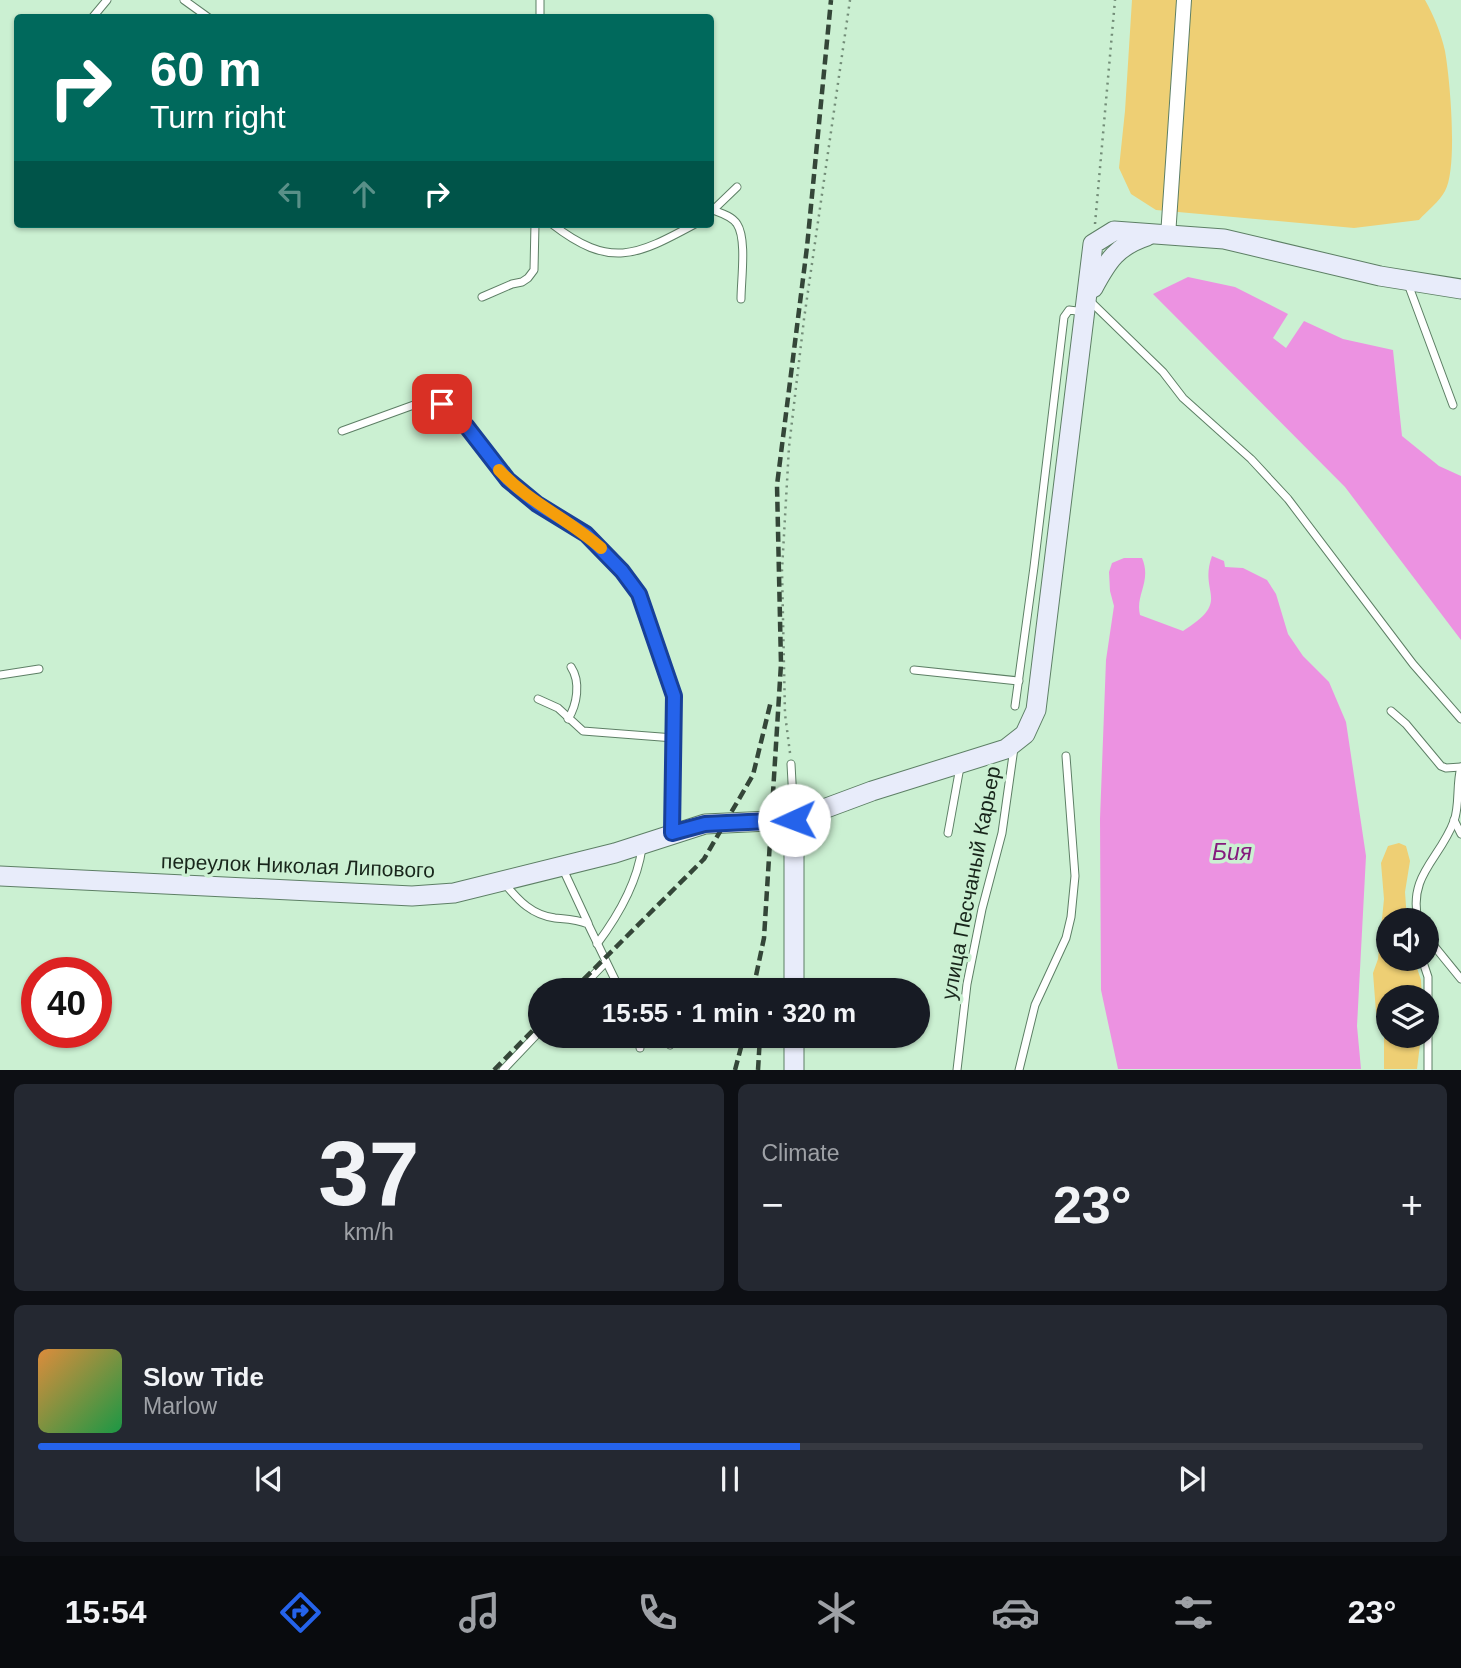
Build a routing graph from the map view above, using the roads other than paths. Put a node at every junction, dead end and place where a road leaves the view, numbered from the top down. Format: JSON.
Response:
{"nodes":[{"id":1,"x":107,"y":0,"type":"edge"},
{"id":2,"x":184,"y":0,"type":"edge"},
{"id":3,"x":1184,"y":0,"type":"edge"},
{"id":4,"x":95,"y":14,"type":"edge"},
{"id":5,"x":203,"y":14,"type":"edge"},
{"id":6,"x":737,"y":187,"type":"dead end"},
{"id":7,"x":714,"y":209,"type":"edge"},
{"id":8,"x":714,"y":212,"type":"edge"},
{"id":9,"x":535,"y":228,"type":"edge"},
{"id":10,"x":558,"y":228,"type":"edge"},
{"id":11,"x":687,"y":228,"type":"edge"},
{"id":12,"x":1159,"y":236,"type":"junction"},
{"id":13,"x":1407,"y":280,"type":"junction"},
{"id":14,"x":1461,"y":289,"type":"edge"},
{"id":15,"x":482,"y":297,"type":"dead end"},
{"id":16,"x":741,"y":299,"type":"dead end"},
{"id":17,"x":1086,"y":305,"type":"junction"},
{"id":18,"x":1452,"y":405,"type":"dead end"},
{"id":19,"x":342,"y":432,"type":"dead end"},
{"id":20,"x":570,"y":667,"type":"dead end"},
{"id":21,"x":39,"y":669,"type":"dead end"},
{"id":22,"x":914,"y":670,"type":"dead end"},
{"id":23,"x":0,"y":675,"type":"edge"},
{"id":24,"x":1019,"y":681,"type":"junction"},
{"id":25,"x":538,"y":699,"type":"dead end"},
{"id":26,"x":1015,"y":706,"type":"dead end"},
{"id":27,"x":1391,"y":711,"type":"dead end"},
{"id":28,"x":568,"y":719,"type":"junction"},
{"id":29,"x":1461,"y":719,"type":"edge"},
{"id":30,"x":674,"y":738,"type":"junction"},
{"id":31,"x":1015,"y":744,"type":"junction"},
{"id":32,"x":1066,"y":756,"type":"dead end"},
{"id":33,"x":961,"y":763,"type":"junction"},
{"id":34,"x":791,"y":764,"type":"road end"},
{"id":35,"x":1461,"y":767,"type":"edge"},
{"id":36,"x":794,"y":820,"type":"junction"},
{"id":37,"x":1454,"y":820,"type":"junction"},
{"id":38,"x":672,"y":833,"type":"junction"},
{"id":39,"x":948,"y":833,"type":"dead end"},
{"id":40,"x":1461,"y":834,"type":"edge"},
{"id":41,"x":642,"y":844,"type":"junction"},
{"id":42,"x":561,"y":866,"type":"junction"},
{"id":43,"x":0,"y":876,"type":"edge"},
{"id":44,"x":503,"y":880,"type":"junction"},
{"id":45,"x":1416,"y":908,"type":"edge"},
{"id":46,"x":588,"y":924,"type":"junction"},
{"id":47,"x":597,"y":944,"type":"junction"},
{"id":48,"x":1439,"y":952,"type":"edge"},
{"id":49,"x":606,"y":963,"type":"junction"},
{"id":50,"x":1426,"y":971,"type":"edge"},
{"id":51,"x":591,"y":978,"type":"edge"},
{"id":52,"x":614,"y":978,"type":"edge"},
{"id":53,"x":794,"y":978,"type":"edge"},
{"id":54,"x":1461,"y":979,"type":"edge"},
{"id":55,"x":528,"y":1043,"type":"edge"},
{"id":56,"x":794,"y":1048,"type":"edge"},
{"id":57,"x":503,"y":1069,"type":"edge"},
{"id":58,"x":794,"y":1069,"type":"edge"},
{"id":59,"x":957,"y":1069,"type":"edge"},
{"id":60,"x":1019,"y":1069,"type":"edge"},
{"id":61,"x":1428,"y":1069,"type":"edge"}],
"edges":[{"from":1,"to":4,"type":"lane"},
{"from":2,"to":5,"type":"lane"},
{"from":3,"to":12,"type":"street"},
{"from":6,"to":7,"type":"lane"},
{"from":8,"to":16,"type":"lane"},
{"from":9,"to":15,"type":"lane"},
{"from":10,"to":11,"type":"lane"},
{"from":12,"to":13,"type":"street"},
{"from":12,"to":17,"type":"street"},
{"from":12,"to":17,"type":"street"},
{"from":13,"to":14,"type":"street"},
{"from":13,"to":18,"type":"lane"},
{"from":17,"to":24,"type":"lane"},
{"from":17,"to":29,"type":"lane"},
{"from":17,"to":31,"type":"street"},
{"from":19,"to":30,"type":"lane"},
{"from":20,"to":28,"type":"lane"},
{"from":21,"to":23,"type":"lane"},
{"from":22,"to":24,"type":"lane"},
{"from":24,"to":26,"type":"lane"},
{"from":25,"to":28,"type":"lane"},
{"from":27,"to":35,"type":"lane"},
{"from":28,"to":30,"type":"lane"},
{"from":30,"to":38,"type":"lane"},
{"from":31,"to":33,"type":"street","name":"переулок Николая Липового"},
{"from":31,"to":59,"type":"lane","name":"улица Песчаный Карьер"},
{"from":32,"to":60,"type":"lane"},
{"from":33,"to":36,"type":"street","name":"переулок Николая Липового"},
{"from":33,"to":39,"type":"lane"},
{"from":34,"to":36,"type":"lane"},
{"from":35,"to":37,"type":"lane"},
{"from":36,"to":38,"type":"street","name":"переулок Николая Липового"},
{"from":36,"to":53,"type":"street"},
{"from":37,"to":40,"type":"lane"},
{"from":37,"to":45,"type":"lane"},
{"from":38,"to":41,"type":"street","name":"переулок Николая Липового"},
{"from":41,"to":42,"type":"street","name":"переулок Николая Липового"},
{"from":41,"to":47,"type":"lane"},
{"from":42,"to":44,"type":"street","name":"переулок Николая Липового"},
{"from":42,"to":46,"type":"lane"},
{"from":43,"to":44,"type":"street","name":"переулок Николая Липового"},
{"from":44,"to":46,"type":"lane"},
{"from":46,"to":47,"type":"lane"},
{"from":47,"to":49,"type":"lane"},
{"from":48,"to":54,"type":"lane"},
{"from":49,"to":51,"type":"lane"},
{"from":49,"to":52,"type":"lane"},
{"from":50,"to":61,"type":"lane"},
{"from":55,"to":57,"type":"lane"},
{"from":56,"to":58,"type":"street"}]}
